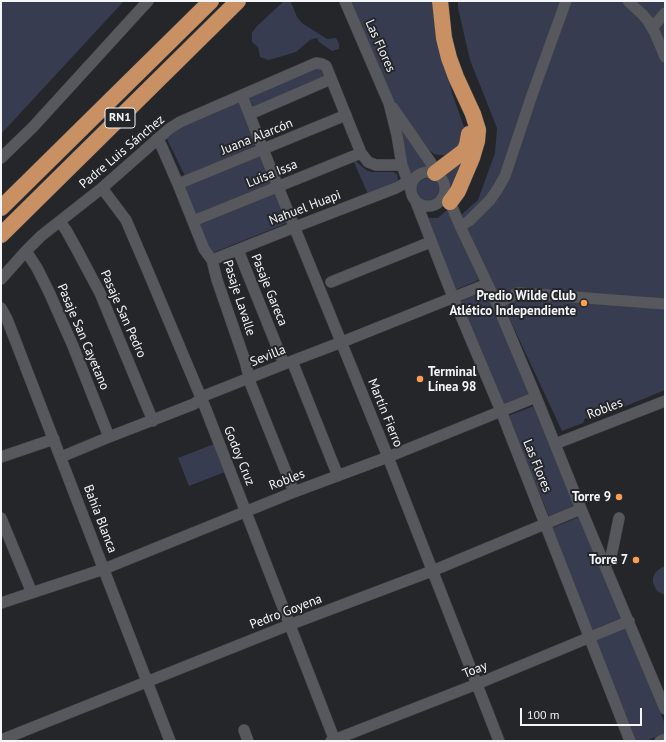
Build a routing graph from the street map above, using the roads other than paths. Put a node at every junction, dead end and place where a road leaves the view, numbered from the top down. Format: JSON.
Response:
{"nodes":[{"id":1,"x":148,"y":1,"type":"edge"},
{"id":2,"x":211,"y":1,"type":"edge"},
{"id":3,"x":238,"y":1,"type":"edge"},
{"id":4,"x":344,"y":1,"type":"edge"},
{"id":5,"x":440,"y":1,"type":"edge"},
{"id":6,"x":566,"y":1,"type":"edge"},
{"id":7,"x":628,"y":1,"type":"edge"},
{"id":8,"x":665,"y":13,"type":"edge"},
{"id":9,"x":652,"y":28,"type":"junction"},
{"id":10,"x":665,"y":57,"type":"edge"},
{"id":11,"x":456,"y":77,"type":"junction"},
{"id":12,"x":331,"y":79,"type":"junction"},
{"id":13,"x":242,"y":96,"type":"junction"},
{"id":14,"x":389,"y":103,"type":"junction"},
{"id":15,"x":250,"y":114,"type":"junction"},
{"id":16,"x":346,"y":115,"type":"junction"},
{"id":17,"x":73,"y":137,"type":"junction"},
{"id":18,"x":157,"y":139,"type":"junction"},
{"id":19,"x":263,"y":149,"type":"junction"},
{"id":20,"x":361,"y":153,"type":"junction"},
{"id":21,"x":1,"y":158,"type":"edge"},
{"id":22,"x":402,"y":165,"type":"junction"},
{"id":23,"x":435,"y":173,"type":"junction"},
{"id":24,"x":178,"y":184,"type":"junction"},
{"id":25,"x":410,"y":184,"type":"junction"},
{"id":26,"x":278,"y":187,"type":"junction"},
{"id":27,"x":102,"y":188,"type":"junction"},
{"id":28,"x":1,"y":195,"type":"edge"},
{"id":29,"x":447,"y":196,"type":"junction"},
{"id":30,"x":416,"y":202,"type":"junction"},
{"id":31,"x":1,"y":208,"type":"edge"},
{"id":32,"x":193,"y":221,"type":"junction"},
{"id":33,"x":60,"y":222,"type":"junction"},
{"id":34,"x":460,"y":226,"type":"junction"},
{"id":35,"x":295,"y":227,"type":"junction"},
{"id":36,"x":4,"y":234,"type":"edge"},
{"id":37,"x":431,"y":242,"type":"junction"},
{"id":38,"x":238,"y":250,"type":"junction"},
{"id":39,"x":26,"y":251,"type":"junction"},
{"id":40,"x":212,"y":260,"type":"junction"},
{"id":41,"x":1,"y":279,"type":"edge"},
{"id":42,"x":331,"y":282,"type":"dead end"},
{"id":43,"x":487,"y":284,"type":"junction"},
{"id":44,"x":453,"y":297,"type":"junction"},
{"id":45,"x":497,"y":304,"type":"junction"},
{"id":46,"x":665,"y":304,"type":"edge"},
{"id":47,"x":1,"y":308,"type":"edge"},
{"id":48,"x":342,"y":342,"type":"junction"},
{"id":49,"x":288,"y":362,"type":"junction"},
{"id":50,"x":249,"y":378,"type":"junction"},
{"id":51,"x":536,"y":397,"type":"junction"},
{"id":52,"x":201,"y":399,"type":"junction"},
{"id":53,"x":665,"y":401,"type":"edge"},
{"id":54,"x":501,"y":411,"type":"junction"},
{"id":55,"x":153,"y":421,"type":"junction"},
{"id":56,"x":109,"y":437,"type":"junction"},
{"id":57,"x":54,"y":439,"type":"junction"},
{"id":58,"x":555,"y":444,"type":"junction"},
{"id":59,"x":1,"y":457,"type":"edge"},
{"id":60,"x":61,"y":457,"type":"junction"},
{"id":61,"x":388,"y":457,"type":"junction"},
{"id":62,"x":338,"y":476,"type":"junction"},
{"id":63,"x":294,"y":492,"type":"junction"},
{"id":64,"x":581,"y":509,"type":"junction"},
{"id":65,"x":246,"y":512,"type":"junction"},
{"id":66,"x":1,"y":518,"type":"edge"},
{"id":67,"x":619,"y":518,"type":"dead end"},
{"id":68,"x":546,"y":524,"type":"junction"},
{"id":69,"x":605,"y":565,"type":"junction"},
{"id":70,"x":104,"y":569,"type":"junction"},
{"id":71,"x":432,"y":571,"type":"junction"},
{"id":72,"x":32,"y":593,"type":"junction"},
{"id":73,"x":1,"y":603,"type":"edge"},
{"id":74,"x":629,"y":621,"type":"junction"},
{"id":75,"x":289,"y":625,"type":"junction"},
{"id":76,"x":589,"y":638,"type":"junction"},
{"id":77,"x":147,"y":682,"type":"junction"},
{"id":78,"x":477,"y":684,"type":"junction"},
{"id":79,"x":665,"y":709,"type":"edge"},
{"id":80,"x":1,"y":728,"type":"edge"},
{"id":81,"x":244,"y":730,"type":"dead end"},
{"id":82,"x":665,"y":739,"type":"edge"},
{"id":83,"x":4,"y":740,"type":"edge"},
{"id":84,"x":334,"y":740,"type":"edge"},
{"id":85,"x":170,"y":741,"type":"edge"},
{"id":86,"x":248,"y":741,"type":"edge"},
{"id":87,"x":500,"y":741,"type":"edge"},
{"id":88,"x":630,"y":741,"type":"edge"},
{"id":89,"x":660,"y":741,"type":"edge"}],
"edges":[{"from":1,"to":21,"type":"street"},
{"from":2,"to":17,"type":"highway","number":"RN1"},
{"from":3,"to":36,"type":"highway","number":"RN1"},
{"from":4,"to":14,"type":"street","name":"Las Flores"},
{"from":5,"to":11,"type":"highway"},
{"from":6,"to":34,"type":"street"},
{"from":7,"to":9,"type":"street"},
{"from":8,"to":9,"type":"street"},
{"from":9,"to":10,"type":"street"},
{"from":11,"to":23,"type":"highway"},
{"from":11,"to":29,"type":"highway"},
{"from":12,"to":13,"type":"street","name":"Padre Luis Sánchez"},
{"from":12,"to":15,"type":"street"},
{"from":12,"to":16,"type":"street"},
{"from":13,"to":15,"type":"street","name":"Martín Fierro"},
{"from":13,"to":18,"type":"street","name":"Padre Luis Sánchez"},
{"from":14,"to":22,"type":"street","name":"Las Flores"},
{"from":14,"to":23,"type":"street","name":"Las Flores"},
{"from":15,"to":19,"type":"street","name":"Martín Fierro"},
{"from":16,"to":19,"type":"street","name":"Juana Alarcón"},
{"from":16,"to":20,"type":"street"},
{"from":17,"to":28,"type":"highway"},
{"from":17,"to":31,"type":"highway","number":"RN1"},
{"from":18,"to":24,"type":"street","name":"Pasaje Lavalle"},
{"from":18,"to":27,"type":"street","name":"Padre Luis Sánchez"},
{"from":19,"to":24,"type":"street","name":"Juana Alarcón"},
{"from":19,"to":26,"type":"street","name":"Martín Fierro"},
{"from":20,"to":22,"type":"street"},
{"from":20,"to":26,"type":"street","name":"Luisa Issa"},
{"from":22,"to":25,"type":"street","name":"Las Flores"},
{"from":23,"to":25,"type":"street"},
{"from":23,"to":29,"type":"street"},
{"from":24,"to":32,"type":"street","name":"Pasaje Lavalle"},
{"from":25,"to":30,"type":"street"},
{"from":25,"to":35,"type":"street","name":"Nahuel Huapi"},
{"from":26,"to":32,"type":"street","name":"Luisa Issa"},
{"from":26,"to":35,"type":"street","name":"Martín Fierro"},
{"from":27,"to":33,"type":"street","name":"Padre Luis Sánchez"},
{"from":27,"to":52,"type":"street","name":"Godoy Cruz"},
{"from":29,"to":30,"type":"street"},
{"from":29,"to":34,"type":"street","name":"Las Flores"},
{"from":30,"to":37,"type":"street","name":"Las Flores"},
{"from":32,"to":40,"type":"street","name":"Pasaje Lavalle"},
{"from":33,"to":39,"type":"street","name":"Padre Luis Sánchez"},
{"from":33,"to":55,"type":"street","name":"Pasaje San Pedro"},
{"from":34,"to":43,"type":"street","name":"Las Flores"},
{"from":35,"to":38,"type":"street","name":"Nahuel Huapi"},
{"from":35,"to":48,"type":"street","name":"Martín Fierro"},
{"from":37,"to":42,"type":"street"},
{"from":37,"to":44,"type":"street","name":"Las Flores"},
{"from":38,"to":40,"type":"street","name":"Nahuel Huapi"},
{"from":38,"to":49,"type":"street","name":"Pasaje Gareca"},
{"from":39,"to":41,"type":"street","name":"Padre Luis Sánchez"},
{"from":39,"to":56,"type":"street","name":"Pasaje San Cayetano"},
{"from":40,"to":50,"type":"street","name":"Pasaje Lavalle"},
{"from":43,"to":44,"type":"street","name":"Sevilla"},
{"from":43,"to":45,"type":"street","name":"Las Flores"},
{"from":44,"to":48,"type":"street","name":"Sevilla"},
{"from":44,"to":54,"type":"street","name":"Las Flores"},
{"from":45,"to":46,"type":"street"},
{"from":45,"to":51,"type":"street","name":"Las Flores"},
{"from":47,"to":57,"type":"street","name":"Bahía Blanca"},
{"from":48,"to":49,"type":"street","name":"Sevilla"},
{"from":48,"to":61,"type":"street","name":"Martín Fierro"},
{"from":49,"to":50,"type":"street","name":"Sevilla"},
{"from":49,"to":62,"type":"street","name":"Pasaje Gareca"},
{"from":50,"to":52,"type":"street","name":"Sevilla"},
{"from":50,"to":63,"type":"street","name":"Pasaje Lavalle"},
{"from":51,"to":54,"type":"street","name":"Robles"},
{"from":51,"to":58,"type":"street","name":"Las Flores"},
{"from":52,"to":55,"type":"street","name":"Sevilla"},
{"from":52,"to":65,"type":"street","name":"Godoy Cruz"},
{"from":53,"to":58,"type":"street","name":"Robles"},
{"from":54,"to":61,"type":"street","name":"Robles"},
{"from":54,"to":68,"type":"street","name":"Las Flores"},
{"from":55,"to":56,"type":"street","name":"Sevilla"},
{"from":56,"to":60,"type":"street","name":"Sevilla"},
{"from":57,"to":59,"type":"street"},
{"from":57,"to":60,"type":"street","name":"Bahía Blanca"},
{"from":58,"to":64,"type":"street","name":"Las Flores"},
{"from":60,"to":70,"type":"street","name":"Bahía Blanca"},
{"from":61,"to":62,"type":"street","name":"Robles"},
{"from":61,"to":71,"type":"street","name":"Martín Fierro"},
{"from":62,"to":63,"type":"street","name":"Robles"},
{"from":63,"to":65,"type":"street","name":"Robles"},
{"from":64,"to":68,"type":"street","name":"Pedro Goyena"},
{"from":64,"to":69,"type":"street","name":"Las Flores"},
{"from":65,"to":70,"type":"street","name":"Robles"},
{"from":65,"to":75,"type":"street","name":"Godoy Cruz"},
{"from":66,"to":72,"type":"street"},
{"from":67,"to":69,"type":"street"},
{"from":68,"to":71,"type":"street","name":"Pedro Goyena"},
{"from":68,"to":76,"type":"street","name":"Las Flores"},
{"from":69,"to":74,"type":"street","name":"Las Flores"},
{"from":70,"to":72,"type":"street","name":"Robles"},
{"from":70,"to":77,"type":"street","name":"Bahía Blanca"},
{"from":71,"to":75,"type":"street","name":"Pedro Goyena"},
{"from":71,"to":78,"type":"street","name":"Martín Fierro"},
{"from":72,"to":73,"type":"street","name":"Robles"},
{"from":74,"to":76,"type":"street","name":"Toay"},
{"from":74,"to":79,"type":"street","name":"Las Flores"},
{"from":75,"to":77,"type":"street","name":"Pedro Goyena"},
{"from":75,"to":84,"type":"street","name":"Godoy Cruz"},
{"from":76,"to":78,"type":"street","name":"Toay"},
{"from":76,"to":88,"type":"street","name":"Las Flores"},
{"from":77,"to":83,"type":"street","name":"Pedro Goyena"},
{"from":77,"to":85,"type":"street","name":"Bahía Blanca"},
{"from":78,"to":84,"type":"street","name":"Toay"},
{"from":78,"to":87,"type":"street","name":"Martín Fierro"},
{"from":80,"to":83,"type":"street"},
{"from":81,"to":86,"type":"street"},
{"from":82,"to":89,"type":"street"}]}
